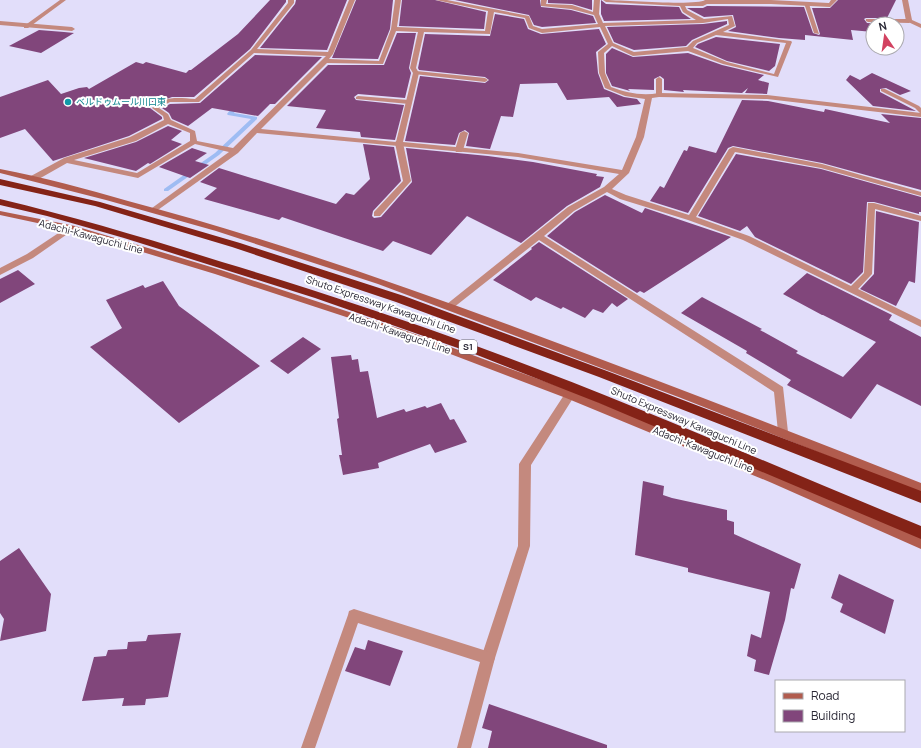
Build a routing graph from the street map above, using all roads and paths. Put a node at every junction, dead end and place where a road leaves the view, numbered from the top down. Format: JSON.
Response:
{"nodes":[{"id":1,"x":63,"y":0,"type":"edge"},
{"id":2,"x":291,"y":0,"type":"edge"},
{"id":3,"x":352,"y":0,"type":"edge"},
{"id":4,"x":398,"y":0,"type":"edge"},
{"id":5,"x":439,"y":0,"type":"edge"},
{"id":6,"x":544,"y":0,"type":"edge"},
{"id":7,"x":597,"y":0,"type":"edge"},
{"id":8,"x":606,"y":0,"type":"edge"},
{"id":9,"x":623,"y":0,"type":"edge"},
{"id":10,"x":834,"y":0,"type":"edge"},
{"id":11,"x":905,"y":0,"type":"edge"},
{"id":12,"x":706,"y":1,"type":"edge"},
{"id":13,"x":806,"y":4,"type":"junction"},
{"id":14,"x":682,"y":5,"type":"junction"},
{"id":15,"x":491,"y":11,"type":"junction"},
{"id":16,"x":596,"y":14,"type":"junction"},
{"id":17,"x":703,"y":21,"type":"junction"},
{"id":18,"x":905,"y":21,"type":"edge"},
{"id":19,"x":909,"y":21,"type":"junction"},
{"id":20,"x":0,"y":23,"type":"edge"},
{"id":21,"x":600,"y":25,"type":"junction"},
{"id":22,"x":26,"y":26,"type":"junction"},
{"id":23,"x":921,"y":26,"type":"edge"},
{"id":24,"x":72,"y":29,"type":"dead end"},
{"id":25,"x":394,"y":29,"type":"junction"},
{"id":26,"x":421,"y":31,"type":"junction"},
{"id":27,"x":715,"y":33,"type":"junction"},
{"id":28,"x":817,"y":33,"type":"dead end"},
{"id":29,"x":611,"y":44,"type":"junction"},
{"id":30,"x":689,"y":49,"type":"junction"},
{"id":31,"x":253,"y":51,"type":"junction"},
{"id":32,"x":330,"y":54,"type":"junction"},
{"id":33,"x":324,"y":61,"type":"junction"},
{"id":34,"x":416,"y":73,"type":"junction"},
{"id":35,"x":659,"y":78,"type":"dead end"},
{"id":36,"x":484,"y":80,"type":"dead end"},
{"id":37,"x":883,"y":90,"type":"dead end"},
{"id":38,"x":659,"y":95,"type":"junction"},
{"id":39,"x":649,"y":97,"type":"junction"},
{"id":40,"x":358,"y":98,"type":"dead end"},
{"id":41,"x":409,"y":102,"type":"junction"},
{"id":42,"x":921,"y":114,"type":"edge"},
{"id":43,"x":168,"y":121,"type":"junction"},
{"id":44,"x":256,"y":131,"type":"junction"},
{"id":45,"x":464,"y":133,"type":"dead end"},
{"id":46,"x":194,"y":142,"type":"junction"},
{"id":47,"x":399,"y":143,"type":"junction"},
{"id":48,"x":460,"y":150,"type":"junction"},
{"id":49,"x":235,"y":151,"type":"junction"},
{"id":50,"x":67,"y":160,"type":"junction"},
{"id":51,"x":0,"y":171,"type":"edge"},
{"id":52,"x":625,"y":173,"type":"junction"},
{"id":53,"x":34,"y":178,"type":"junction"},
{"id":54,"x":0,"y":182,"type":"edge"},
{"id":55,"x":606,"y":189,"type":"junction"},
{"id":56,"x":921,"y":194,"type":"edge"},
{"id":57,"x":0,"y":202,"type":"edge"},
{"id":58,"x":155,"y":210,"type":"junction"},
{"id":59,"x":0,"y":213,"type":"edge"},
{"id":60,"x":377,"y":214,"type":"dead end"},
{"id":61,"x":691,"y":218,"type":"junction"},
{"id":62,"x":921,"y":219,"type":"edge"},
{"id":63,"x":72,"y":228,"type":"junction"},
{"id":64,"x":540,"y":236,"type":"junction"},
{"id":65,"x":0,"y":272,"type":"edge"},
{"id":66,"x":852,"y":290,"type":"junction"},
{"id":67,"x":450,"y":306,"type":"junction"},
{"id":68,"x":921,"y":324,"type":"edge"},
{"id":69,"x":570,"y":395,"type":"junction"},
{"id":70,"x":783,"y":432,"type":"junction"},
{"id":71,"x":921,"y":488,"type":"edge"},
{"id":72,"x":921,"y":497,"type":"edge"},
{"id":73,"x":921,"y":533,"type":"edge"},
{"id":74,"x":921,"y":544,"type":"edge"},
{"id":75,"x":488,"y":658,"type":"junction"},
{"id":76,"x":308,"y":748,"type":"edge"},
{"id":77,"x":464,"y":748,"type":"edge"}],
"edges":[{"from":1,"to":22,"type":"street"},
{"from":2,"to":31,"type":"street"},
{"from":3,"to":32,"type":"street"},
{"from":4,"to":25,"type":"street"},
{"from":5,"to":15,"type":"street"},
{"from":6,"to":16,"type":"street"},
{"from":7,"to":16,"type":"street"},
{"from":8,"to":9,"type":"street"},
{"from":9,"to":14,"type":"street"},
{"from":10,"to":13,"type":"street"},
{"from":11,"to":19,"type":"street"},
{"from":12,"to":13,"type":"street"},
{"from":12,"to":14,"type":"street"},
{"from":13,"to":28,"type":"street"},
{"from":14,"to":17,"type":"street"},
{"from":15,"to":21,"type":"street"},
{"from":15,"to":26,"type":"street"},
{"from":16,"to":21,"type":"street"},
{"from":17,"to":21,"type":"street"},
{"from":17,"to":27,"type":"street"},
{"from":18,"to":19,"type":"street"},
{"from":19,"to":23,"type":"street"},
{"from":20,"to":22,"type":"street"},
{"from":21,"to":29,"type":"street"},
{"from":22,"to":24,"type":"street"},
{"from":25,"to":26,"type":"street"},
{"from":25,"to":33,"type":"street"},
{"from":26,"to":34,"type":"street"},
{"from":27,"to":30,"type":"street"},
{"from":27,"to":30,"type":"street"},
{"from":29,"to":30,"type":"street"},
{"from":29,"to":39,"type":"street"},
{"from":31,"to":32,"type":"street"},
{"from":31,"to":43,"type":"street"},
{"from":32,"to":33,"type":"street"},
{"from":33,"to":44,"type":"street"},
{"from":34,"to":36,"type":"street"},
{"from":34,"to":41,"type":"street"},
{"from":35,"to":38,"type":"street"},
{"from":37,"to":42,"type":"street"},
{"from":38,"to":39,"type":"street"},
{"from":38,"to":42,"type":"street"},
{"from":39,"to":52,"type":"street"},
{"from":40,"to":41,"type":"street"},
{"from":41,"to":47,"type":"street"},
{"from":43,"to":46,"type":"street"},
{"from":43,"to":50,"type":"street"},
{"from":44,"to":47,"type":"street"},
{"from":44,"to":49,"type":"street"},
{"from":45,"to":48,"type":"street"},
{"from":46,"to":49,"type":"street"},
{"from":46,"to":50,"type":"street"},
{"from":47,"to":48,"type":"street"},
{"from":47,"to":60,"type":"street"},
{"from":48,"to":52,"type":"street"},
{"from":49,"to":58,"type":"street"},
{"from":50,"to":53,"type":"street"},
{"from":51,"to":53,"type":"main road"},
{"from":52,"to":55,"type":"street"},
{"from":53,"to":58,"type":"main road"},
{"from":54,"to":72,"type":"highway","name":"Shuto Expressway Kawaguchi Line","number":"S1"},
{"from":55,"to":61,"type":"street"},
{"from":55,"to":64,"type":"street"},
{"from":56,"to":61,"type":"street"},
{"from":57,"to":73,"type":"highway","name":"Shuto Expressway Kawaguchi Line","number":"S1"},
{"from":58,"to":67,"type":"main road"},
{"from":59,"to":63,"type":"main road","name":"Adachi-Kawaguchi Line"},
{"from":61,"to":66,"type":"street"},
{"from":62,"to":66,"type":"street"},
{"from":63,"to":65,"type":"street"},
{"from":63,"to":69,"type":"main road","name":"Adachi-Kawaguchi Line"},
{"from":64,"to":67,"type":"street"},
{"from":64,"to":70,"type":"street"},
{"from":66,"to":68,"type":"street"},
{"from":67,"to":70,"type":"main road"},
{"from":69,"to":74,"type":"main road","name":"Adachi-Kawaguchi Line"},
{"from":69,"to":75,"type":"street"},
{"from":70,"to":71,"type":"main road"},
{"from":75,"to":76,"type":"street"},
{"from":75,"to":77,"type":"street"}]}
